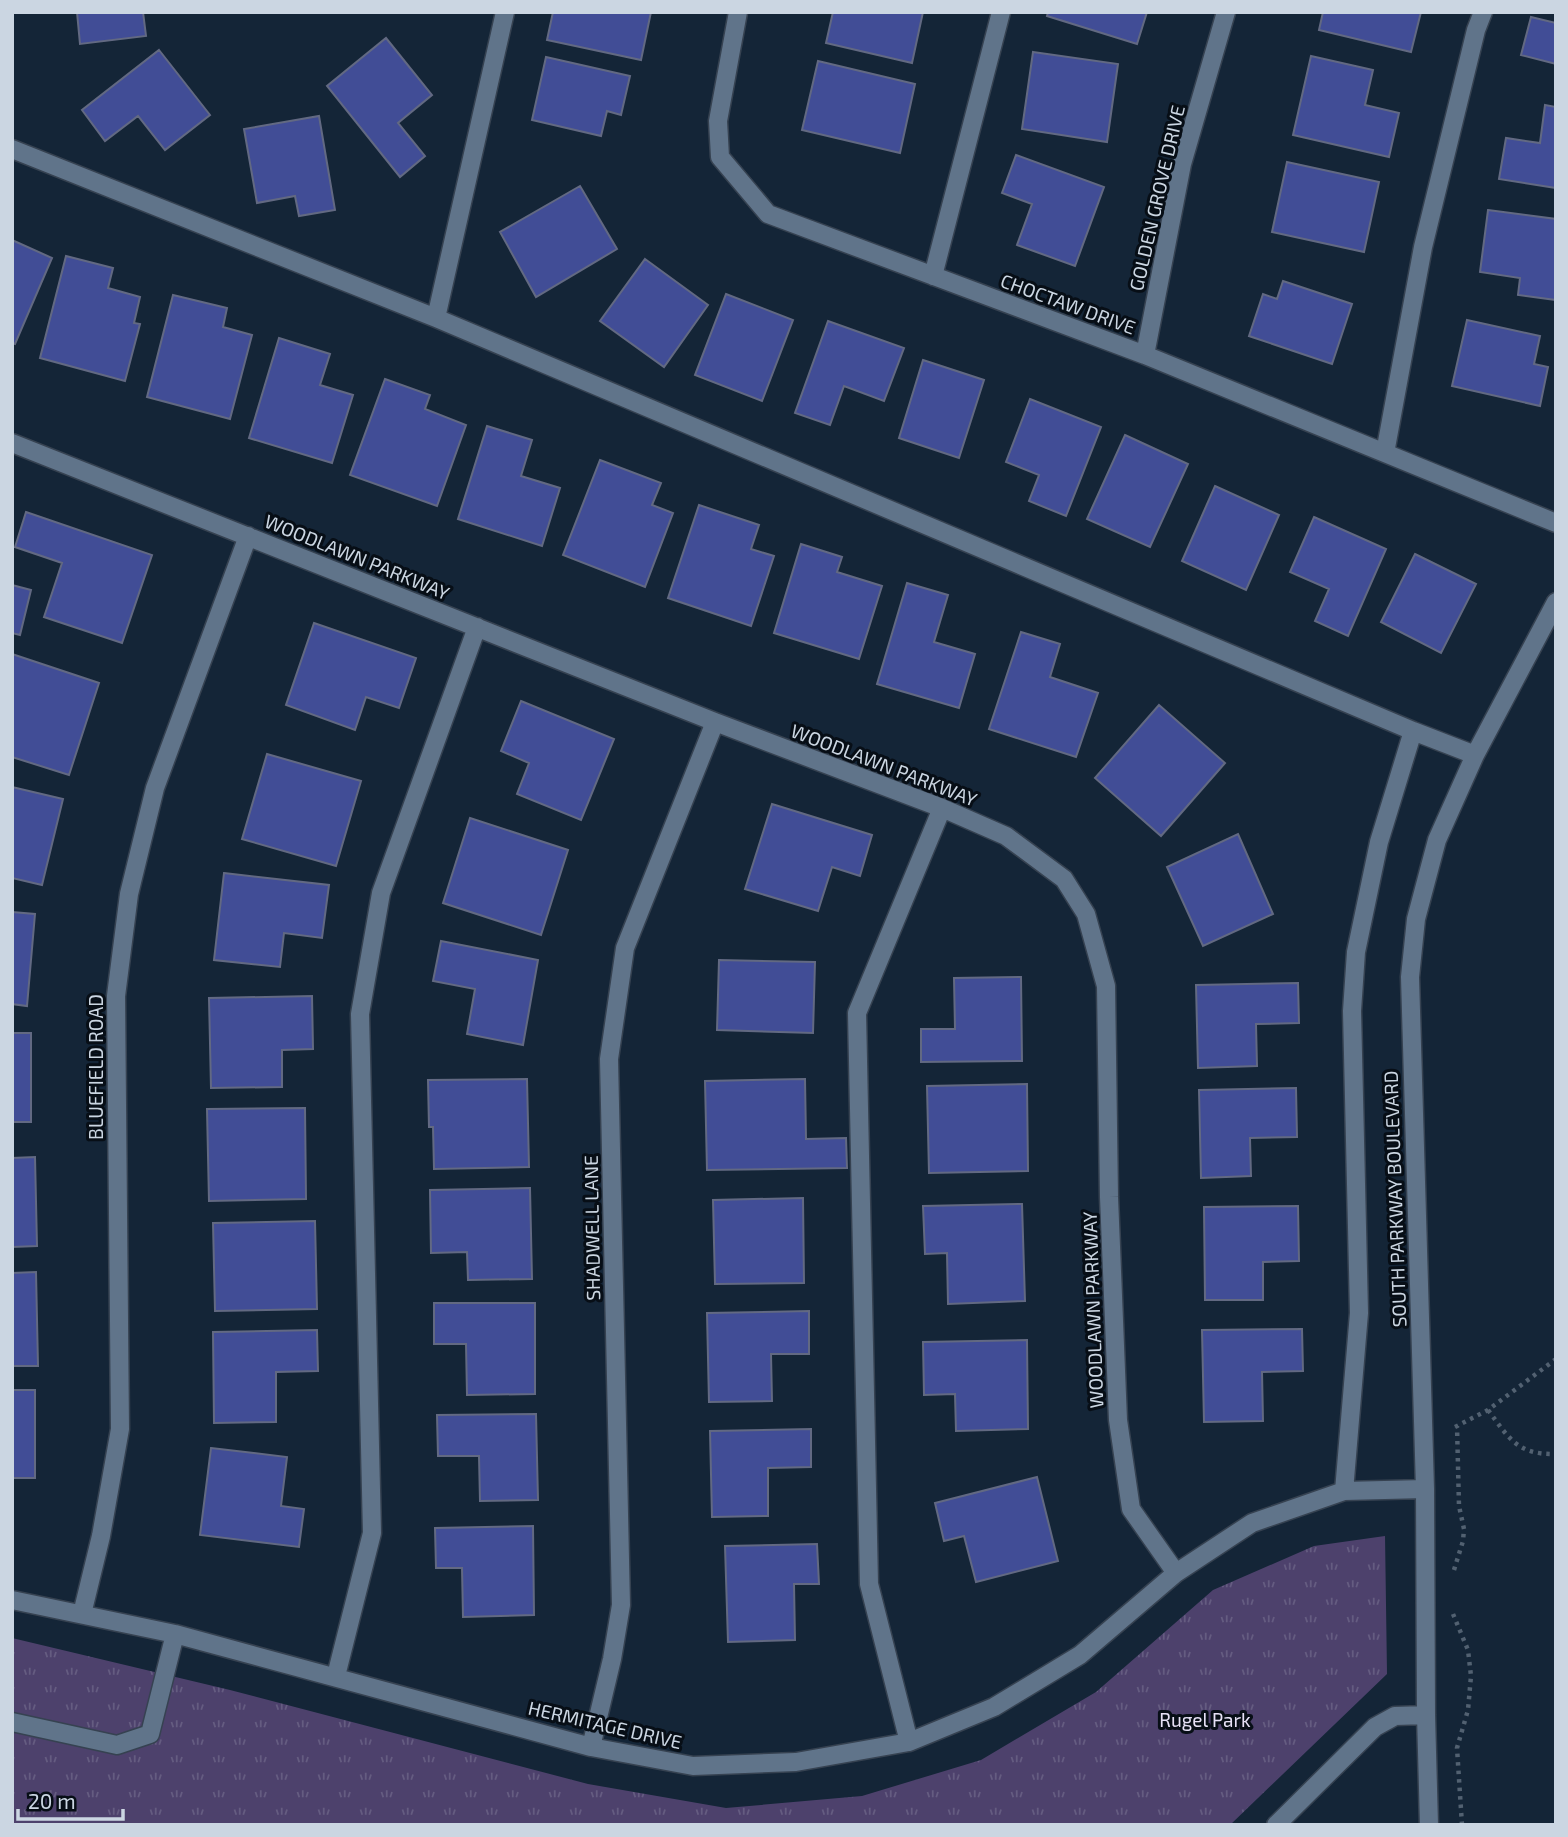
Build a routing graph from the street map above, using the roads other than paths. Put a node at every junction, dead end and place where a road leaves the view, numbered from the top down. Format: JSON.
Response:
{"nodes":[{"id":1,"x":505,"y":12,"type":"edge"},
{"id":2,"x":738,"y":12,"type":"edge"},
{"id":3,"x":1001,"y":12,"type":"edge"},
{"id":4,"x":1226,"y":12,"type":"edge"},
{"id":5,"x":1483,"y":12,"type":"edge"},
{"id":6,"x":12,"y":149,"type":"edge"},
{"id":7,"x":933,"y":276,"type":"junction"},
{"id":8,"x":436,"y":318,"type":"junction"},
{"id":9,"x":1145,"y":355,"type":"junction"},
{"id":10,"x":12,"y":444,"type":"edge"},
{"id":11,"x":1385,"y":453,"type":"junction"},
{"id":12,"x":1556,"y":523,"type":"edge"},
{"id":13,"x":248,"y":536,"type":"junction"},
{"id":14,"x":1556,"y":602,"type":"edge"},
{"id":15,"x":477,"y":627,"type":"junction"},
{"id":16,"x":715,"y":722,"type":"junction"},
{"id":17,"x":1413,"y":731,"type":"junction"},
{"id":18,"x":1475,"y":755,"type":"junction"},
{"id":19,"x":942,"y":808,"type":"junction"},
{"id":20,"x":1425,"y":1489,"type":"junction"},
{"id":21,"x":1344,"y":1492,"type":"junction"},
{"id":22,"x":1175,"y":1573,"type":"junction"},
{"id":23,"x":12,"y":1600,"type":"edge"},
{"id":24,"x":82,"y":1614,"type":"junction"},
{"id":25,"x":175,"y":1634,"type":"junction"},
{"id":26,"x":336,"y":1676,"type":"junction"},
{"id":27,"x":1426,"y":1716,"type":"junction"},
{"id":28,"x":12,"y":1722,"type":"edge"},
{"id":29,"x":909,"y":1742,"type":"junction"},
{"id":30,"x":591,"y":1747,"type":"junction"},
{"id":31,"x":1276,"y":1825,"type":"edge"},
{"id":32,"x":1429,"y":1825,"type":"edge"}],
"edges":[{"from":1,"to":8,"type":"street"},
{"from":2,"to":7,"type":"street","name":"CHOCTAW DRIVE"},
{"from":3,"to":7,"type":"street"},
{"from":4,"to":9,"type":"street","name":"GOLDEN GROVE DRIVE"},
{"from":5,"to":11,"type":"street"},
{"from":6,"to":8,"type":"street"},
{"from":7,"to":9,"type":"street","name":"CHOCTAW DRIVE"},
{"from":8,"to":17,"type":"street"},
{"from":9,"to":11,"type":"street","name":"CHOCTAW DRIVE"},
{"from":10,"to":13,"type":"street","name":"WOODLAWN PARKWAY"},
{"from":11,"to":12,"type":"street","name":"CHOCTAW DRIVE"},
{"from":13,"to":15,"type":"street","name":"WOODLAWN PARKWAY"},
{"from":13,"to":24,"type":"street","name":"BLUEFIELD ROAD"},
{"from":14,"to":18,"type":"street","name":"SOUTH PARKWAY BOULEVARD"},
{"from":15,"to":16,"type":"street","name":"WOODLAWN PARKWAY"},
{"from":15,"to":26,"type":"street"},
{"from":16,"to":19,"type":"street","name":"WOODLAWN PARKWAY"},
{"from":16,"to":30,"type":"street","name":"SHADWELL LANE"},
{"from":17,"to":18,"type":"street"},
{"from":17,"to":21,"type":"street"},
{"from":18,"to":20,"type":"street","name":"SOUTH PARKWAY BOULEVARD"},
{"from":19,"to":22,"type":"street","name":"WOODLAWN PARKWAY"},
{"from":19,"to":29,"type":"street"},
{"from":20,"to":21,"type":"street","name":"HERMITAGE DRIVE"},
{"from":20,"to":27,"type":"street","name":"SOUTH PARKWAY BOULEVARD"},
{"from":21,"to":22,"type":"street","name":"HERMITAGE DRIVE"},
{"from":22,"to":29,"type":"street","name":"HERMITAGE DRIVE"},
{"from":23,"to":24,"type":"street","name":"HERMITAGE DRIVE"},
{"from":24,"to":25,"type":"street","name":"HERMITAGE DRIVE"},
{"from":25,"to":26,"type":"street","name":"HERMITAGE DRIVE"},
{"from":25,"to":28,"type":"street"},
{"from":26,"to":30,"type":"street","name":"HERMITAGE DRIVE"},
{"from":27,"to":31,"type":"street"},
{"from":27,"to":32,"type":"street","name":"SOUTH PARKWAY BOULEVARD"},
{"from":29,"to":30,"type":"street","name":"HERMITAGE DRIVE"}]}
